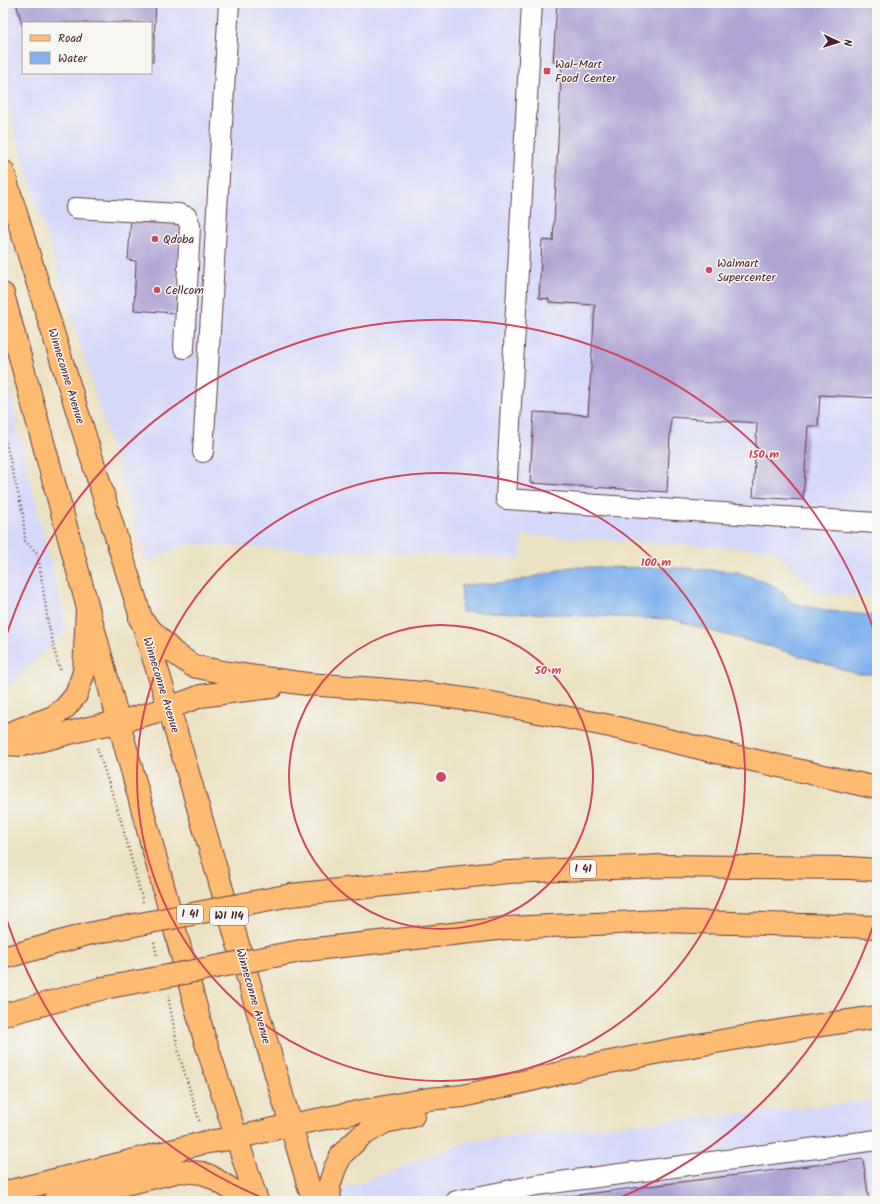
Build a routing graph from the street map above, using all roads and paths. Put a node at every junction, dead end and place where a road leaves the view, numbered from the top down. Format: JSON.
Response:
{"nodes":[{"id":1,"x":229,"y":3,"type":"edge"},
{"id":2,"x":532,"y":3,"type":"edge"},
{"id":3,"x":3,"y":171,"type":"edge"},
{"id":4,"x":76,"y":208,"type":"dead end"},
{"id":5,"x":3,"y":294,"type":"edge"},
{"id":6,"x":184,"y":348,"type":"dead end"},
{"id":7,"x":203,"y":452,"type":"dead end"},
{"id":8,"x":877,"y":523,"type":"edge"},
{"id":9,"x":87,"y":608,"type":"junction"},
{"id":10,"x":140,"y":619,"type":"junction"},
{"id":11,"x":307,"y":684,"type":"junction"},
{"id":12,"x":169,"y":708,"type":"junction"},
{"id":13,"x":119,"y":722,"type":"junction"},
{"id":14,"x":3,"y":744,"type":"edge"},
{"id":15,"x":877,"y":788,"type":"edge"},
{"id":16,"x":877,"y":870,"type":"edge"},
{"id":17,"x":140,"y":891,"type":"dead end"},
{"id":18,"x":144,"y":906,"type":"dead end"},
{"id":19,"x":877,"y":928,"type":"edge"},
{"id":20,"x":152,"y":936,"type":"dead end"},
{"id":21,"x":3,"y":958,"type":"edge"},
{"id":22,"x":158,"y":958,"type":"dead end"},
{"id":23,"x":167,"y":995,"type":"dead end"},
{"id":24,"x":3,"y":1015,"type":"edge"},
{"id":25,"x":877,"y":1017,"type":"edge"},
{"id":26,"x":464,"y":1096,"type":"junction"},
{"id":27,"x":290,"y":1125,"type":"junction"},
{"id":28,"x":201,"y":1127,"type":"dead end"},
{"id":29,"x":236,"y":1138,"type":"junction"},
{"id":30,"x":877,"y":1140,"type":"edge"},
{"id":31,"x":3,"y":1193,"type":"edge"},
{"id":32,"x":54,"y":1201,"type":"edge"},
{"id":33,"x":250,"y":1201,"type":"edge"},
{"id":34,"x":257,"y":1201,"type":"edge"},
{"id":35,"x":312,"y":1201,"type":"edge"},
{"id":36,"x":330,"y":1201,"type":"edge"},
{"id":37,"x":456,"y":1201,"type":"edge"}],
"edges":[{"from":1,"to":7,"type":"street"},
{"from":2,"to":8,"type":"street"},
{"from":3,"to":10,"type":"main road","name":"Winneconne Avenue"},
{"from":4,"to":6,"type":"street"},
{"from":5,"to":9,"type":"main road"},
{"from":9,"to":13,"type":"main road"},
{"from":9,"to":14,"type":"main road"},
{"from":10,"to":11,"type":"main road"},
{"from":10,"to":12,"type":"main road","name":"Winneconne Avenue"},
{"from":11,"to":12,"type":"main road"},
{"from":11,"to":15,"type":"main road"},
{"from":12,"to":13,"type":"main road"},
{"from":12,"to":27,"type":"main road","name":"Winneconne Avenue","number":"WI 114"},
{"from":13,"to":14,"type":"main road"},
{"from":13,"to":29,"type":"main road"},
{"from":16,"to":21,"type":"main road","number":"I 41","bridge":true},
{"from":17,"to":18,"type":"path"},
{"from":19,"to":24,"type":"main road","bridge":true},
{"from":20,"to":22,"type":"path"},
{"from":23,"to":28,"type":"path"},
{"from":25,"to":26,"type":"main road"},
{"from":26,"to":27,"type":"main road"},
{"from":26,"to":36,"type":"main road"},
{"from":27,"to":29,"type":"main road"},
{"from":27,"to":35,"type":"main road","name":"Winneconne Avenue","number":"WI 114"},
{"from":29,"to":31,"type":"main road"},
{"from":29,"to":34,"type":"main road"},
{"from":30,"to":37,"type":"street"},
{"from":32,"to":33,"type":"main road"}]}
